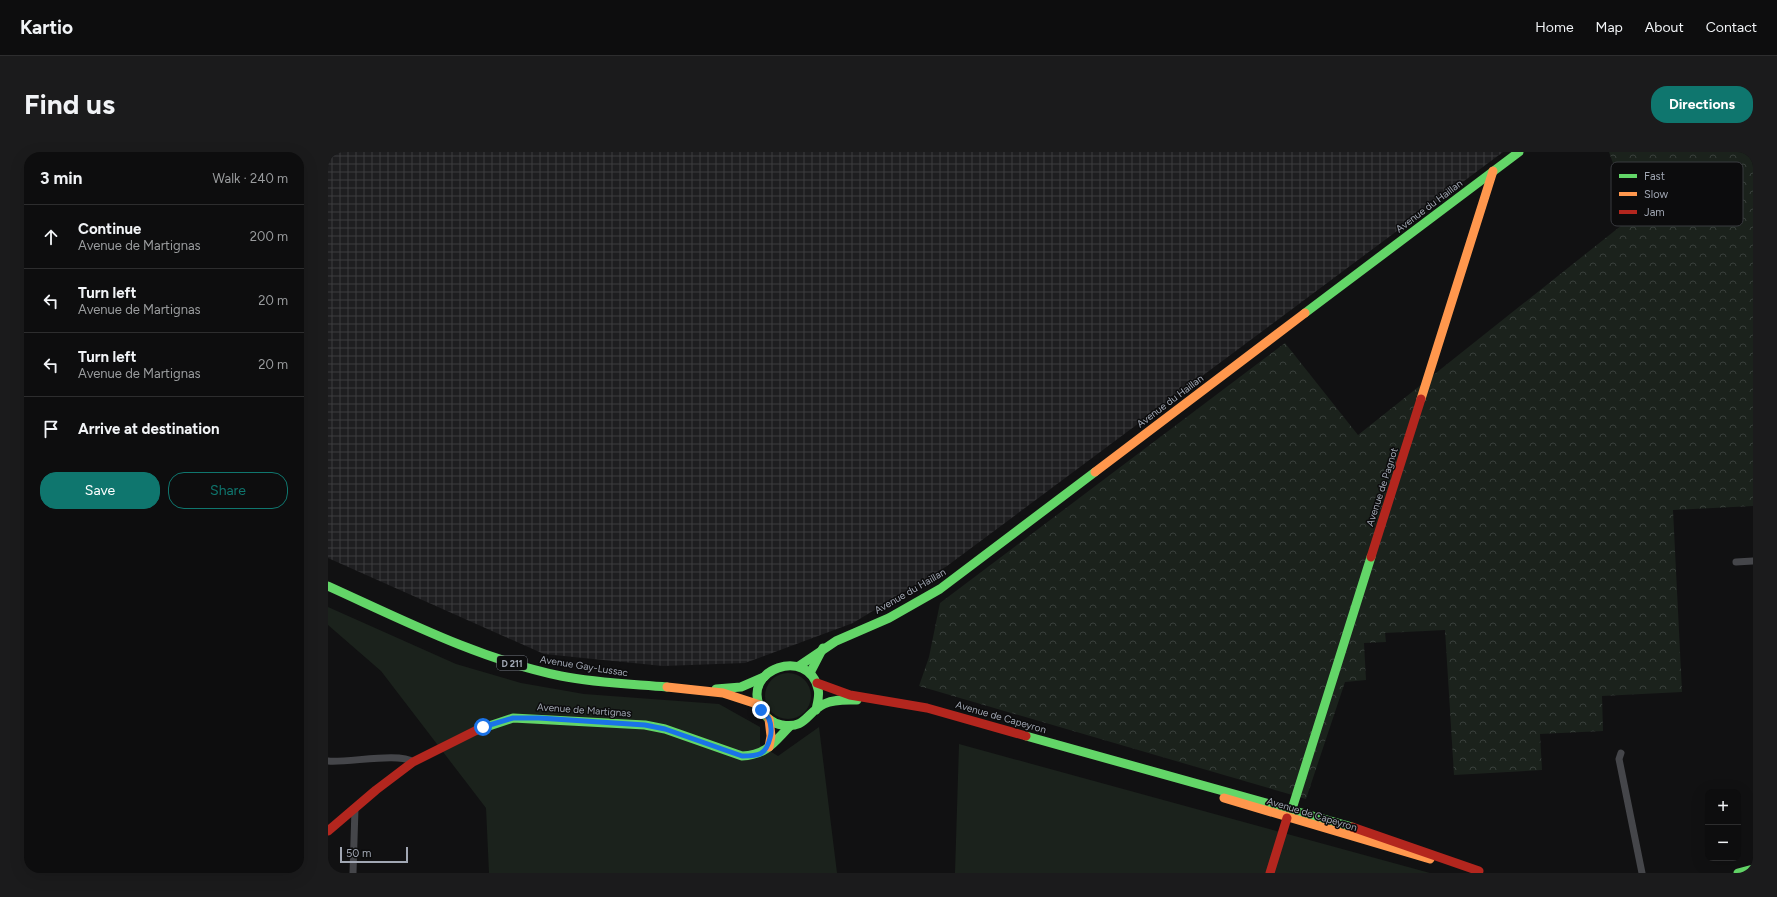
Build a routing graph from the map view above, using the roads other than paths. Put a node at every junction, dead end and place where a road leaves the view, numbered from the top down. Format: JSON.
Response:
{"nodes":[{"id":1,"x":1519,"y":152,"type":"edge"},
{"id":2,"x":1493,"y":171,"type":"junction"},
{"id":3,"x":1753,"y":561,"type":"edge"},
{"id":4,"x":1736,"y":562,"type":"dead end"},
{"id":5,"x":328,"y":586,"type":"edge"},
{"id":6,"x":823,"y":648,"type":"junction"},
{"id":7,"x":799,"y":666,"type":"junction"},
{"id":8,"x":810,"y":673,"type":"junction"},
{"id":9,"x":764,"y":677,"type":"junction"},
{"id":10,"x":817,"y":683,"type":"junction"},
{"id":11,"x":710,"y":690,"type":"junction"},
{"id":12,"x":877,"y":700,"type":"junction"},
{"id":13,"x":760,"y":705,"type":"junction"},
{"id":14,"x":816,"y":710,"type":"junction"},
{"id":15,"x":769,"y":719,"type":"junction"},
{"id":16,"x":790,"y":726,"type":"junction"},
{"id":17,"x":769,"y":747,"type":"junction"},
{"id":18,"x":1621,"y":753,"type":"dead end"},
{"id":19,"x":328,"y":761,"type":"edge"},
{"id":20,"x":413,"y":762,"type":"junction"},
{"id":21,"x":1141,"y":769,"type":"junction"},
{"id":22,"x":355,"y":808,"type":"junction"},
{"id":23,"x":1292,"y":809,"type":"junction"},
{"id":24,"x":1287,"y":818,"type":"junction"},
{"id":25,"x":328,"y":831,"type":"edge"},
{"id":26,"x":1753,"y":869,"type":"edge"},
{"id":27,"x":1483,"y":872,"type":"edge"},
{"id":28,"x":353,"y":873,"type":"edge"},
{"id":29,"x":1270,"y":873,"type":"edge"},
{"id":30,"x":1642,"y":873,"type":"edge"},
{"id":31,"x":1738,"y":873,"type":"edge"}],
"edges":[{"from":1,"to":2,"type":"street","name":"Avenue du Haillan"},
{"from":2,"to":6,"type":"street","name":"Avenue du Haillan"},
{"from":2,"to":23,"type":"street","name":"Avenue de Pagnot"},
{"from":3,"to":4,"type":"street"},
{"from":5,"to":11,"type":"street","name":"Avenue Gay-Lussac","number":"D 211"},
{"from":6,"to":7,"type":"street","name":"Avenue du Haillan"},
{"from":6,"to":8,"type":"street"},
{"from":7,"to":8,"type":"street"},
{"from":7,"to":9,"type":"street"},
{"from":8,"to":10,"type":"street"},
{"from":9,"to":11,"type":"street","name":"Avenue Gay-Lussac","number":"D 211"},
{"from":9,"to":13,"type":"street"},
{"from":10,"to":12,"type":"street","name":"Avenue de Capeyron"},
{"from":10,"to":14,"type":"street"},
{"from":11,"to":13,"type":"street","name":"Avenue Gay-Lussac","number":"D 211"},
{"from":12,"to":14,"type":"street","name":"Avenue de Capeyron"},
{"from":12,"to":21,"type":"street","name":"Avenue de Capeyron"},
{"from":13,"to":15,"type":"street"},
{"from":14,"to":16,"type":"street"},
{"from":15,"to":16,"type":"street"},
{"from":15,"to":17,"type":"street"},
{"from":16,"to":17,"type":"street","name":"Avenue de Martignas"},
{"from":17,"to":20,"type":"street","name":"Avenue de Martignas"},
{"from":18,"to":30,"type":"street"},
{"from":19,"to":20,"type":"street"},
{"from":20,"to":22,"type":"street","name":"Avenue de Martignas"},
{"from":21,"to":23,"type":"street","name":"Avenue de Capeyron"},
{"from":21,"to":24,"type":"street","name":"Avenue de Capeyron"},
{"from":22,"to":25,"type":"street","name":"Avenue de Martignas"},
{"from":22,"to":28,"type":"street"},
{"from":23,"to":27,"type":"street","name":"Avenue de Capeyron"},
{"from":24,"to":27,"type":"street","name":"Avenue de Capeyron"},
{"from":24,"to":29,"type":"street"},
{"from":26,"to":31,"type":"street"}]}
